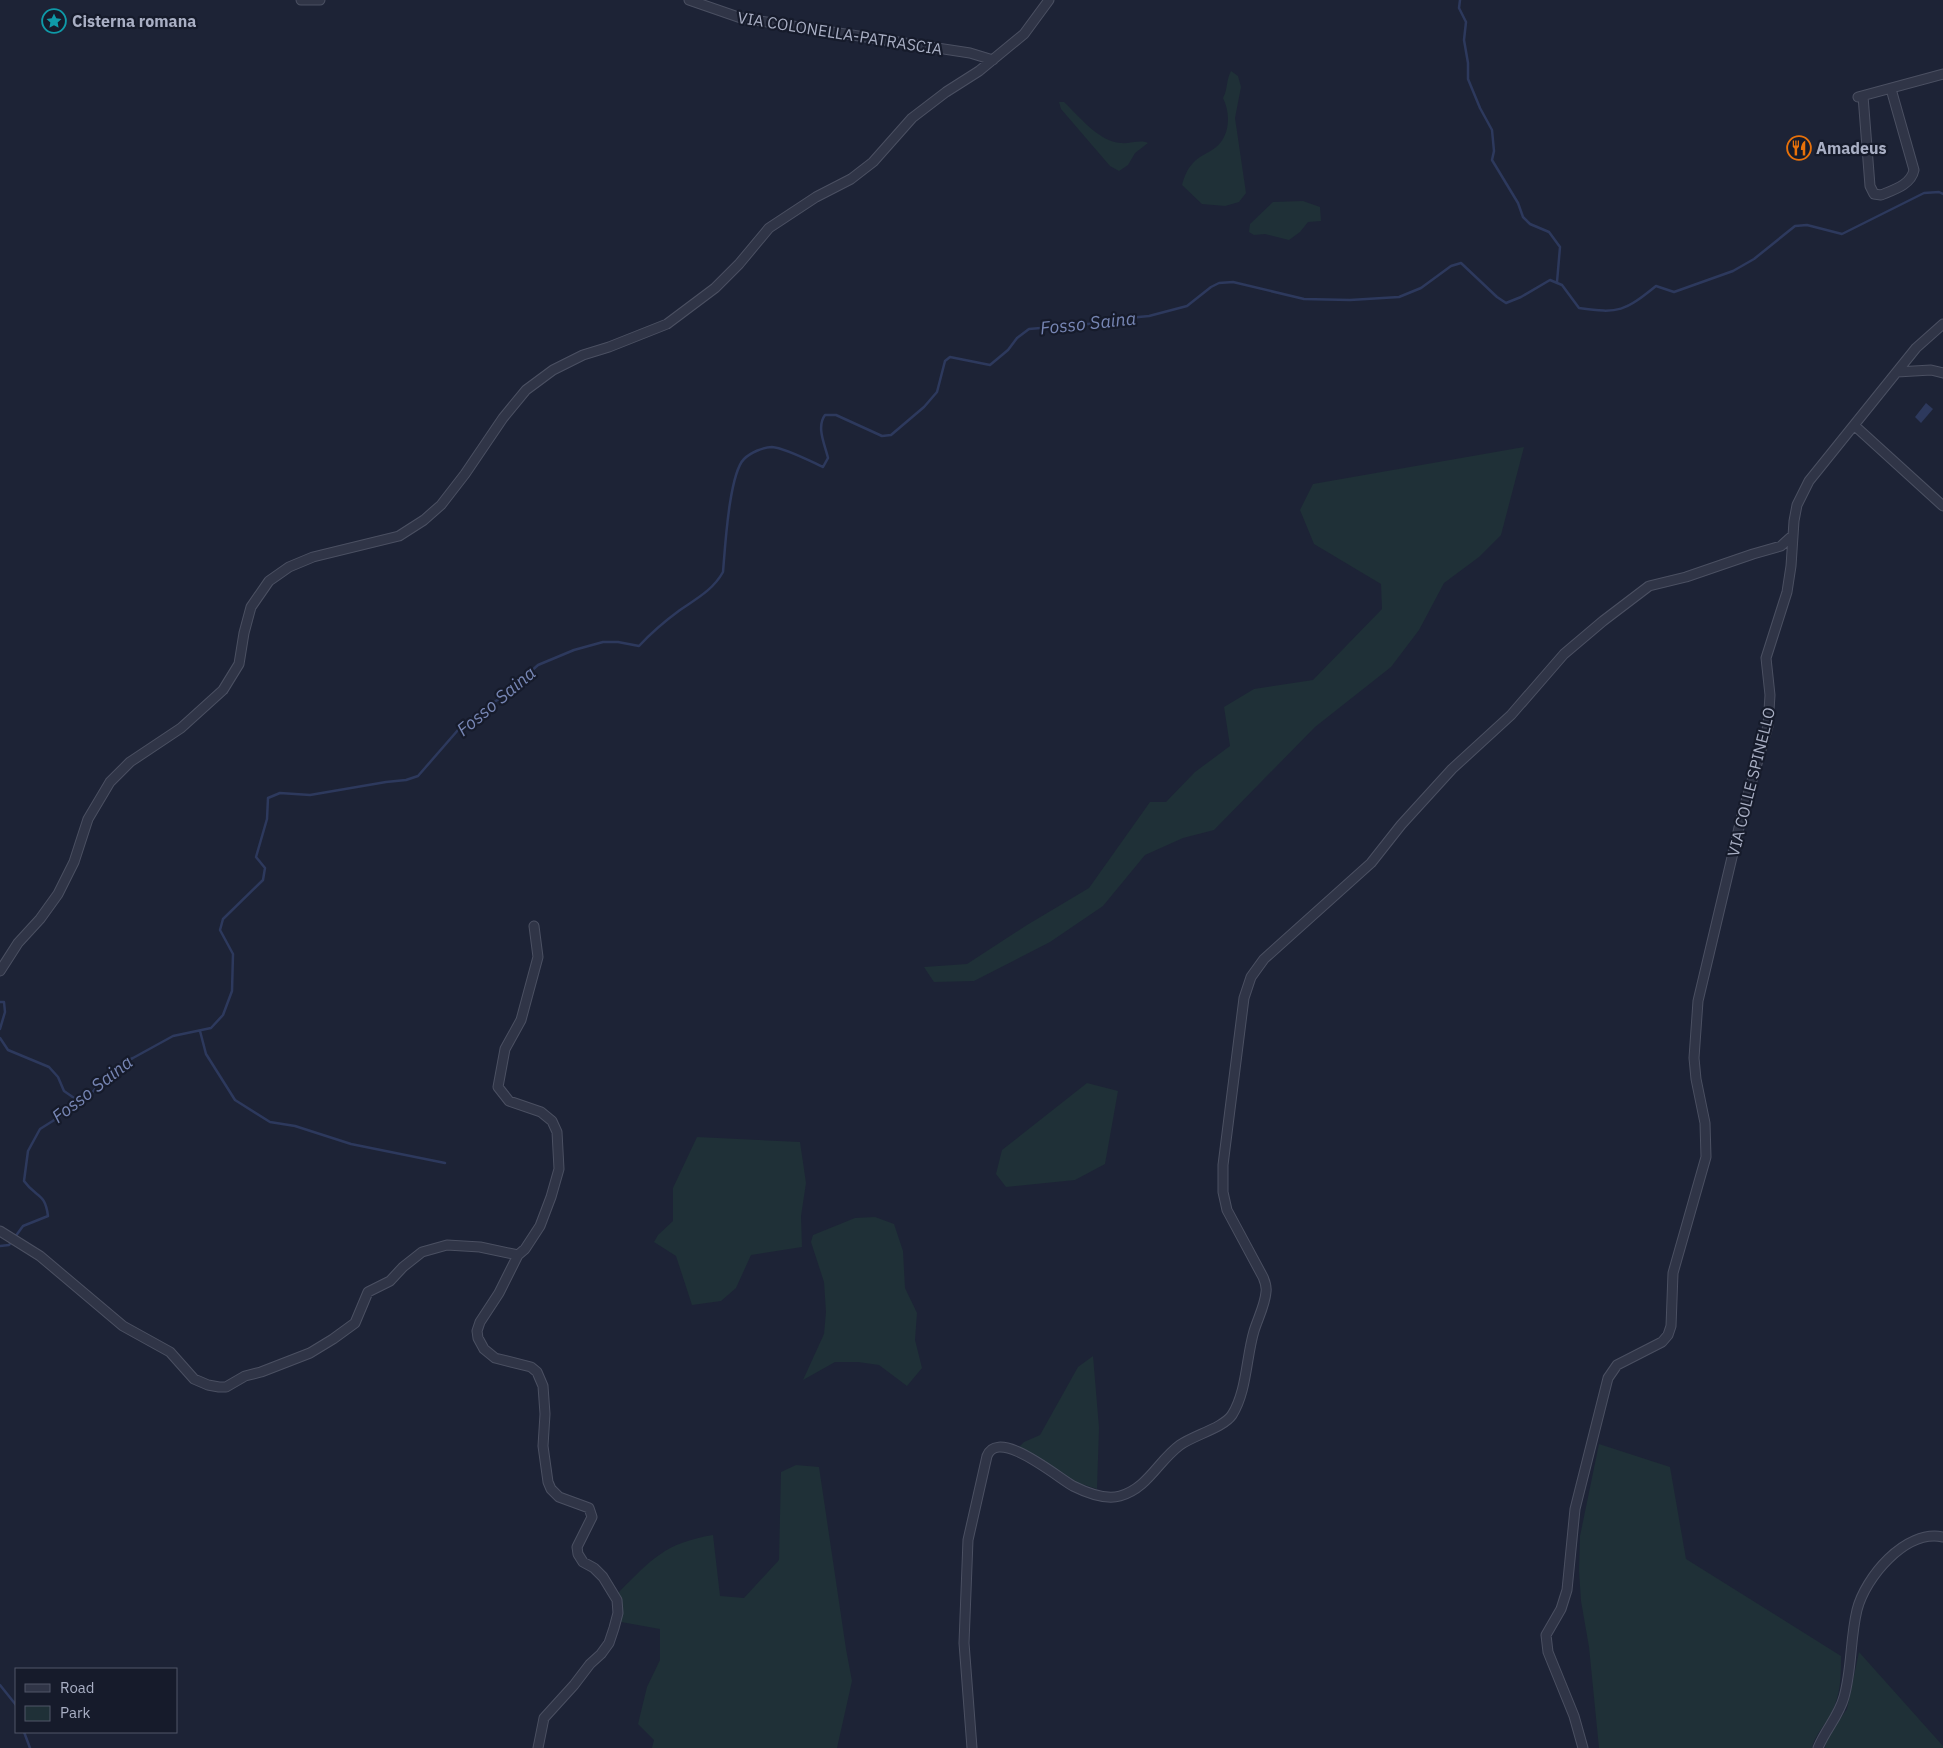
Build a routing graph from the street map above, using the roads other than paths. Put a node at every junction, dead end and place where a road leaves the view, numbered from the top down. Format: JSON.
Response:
{"nodes":[{"id":1,"x":300,"y":0,"type":"edge"},
{"id":2,"x":320,"y":0,"type":"edge"},
{"id":3,"x":689,"y":0,"type":"edge"},
{"id":4,"x":1049,"y":0,"type":"edge"},
{"id":5,"x":994,"y":60,"type":"junction"},
{"id":6,"x":1943,"y":74,"type":"edge"},
{"id":7,"x":1891,"y":89,"type":"junction"},
{"id":8,"x":1943,"y":324,"type":"edge"},
{"id":9,"x":1898,"y":372,"type":"junction"},
{"id":10,"x":1943,"y":373,"type":"edge"},
{"id":11,"x":1855,"y":426,"type":"junction"},
{"id":12,"x":1943,"y":506,"type":"edge"},
{"id":13,"x":1792,"y":536,"type":"junction"},
{"id":14,"x":534,"y":926,"type":"dead end"},
{"id":15,"x":0,"y":971,"type":"edge"},
{"id":16,"x":0,"y":1231,"type":"edge"},
{"id":17,"x":518,"y":1255,"type":"junction"},
{"id":18,"x":1943,"y":1537,"type":"edge"},
{"id":19,"x":538,"y":1748,"type":"edge"},
{"id":20,"x":972,"y":1748,"type":"edge"},
{"id":21,"x":1582,"y":1748,"type":"edge"},
{"id":22,"x":1818,"y":1748,"type":"edge"}],
"edges":[{"from":1,"to":2,"type":"street"},
{"from":3,"to":5,"type":"street","name":"VIA COLONELLA-PATRASCIA"},
{"from":4,"to":5,"type":"street"},
{"from":5,"to":15,"type":"street"},
{"from":6,"to":7,"type":"street"},
{"from":7,"to":7,"type":"street"},
{"from":8,"to":9,"type":"street","name":"VIA COLLE SPINELLO"},
{"from":9,"to":10,"type":"street"},
{"from":9,"to":11,"type":"street","name":"VIA COLLE SPINELLO"},
{"from":11,"to":12,"type":"street"},
{"from":11,"to":13,"type":"street","name":"VIA COLLE SPINELLO"},
{"from":13,"to":20,"type":"street"},
{"from":13,"to":21,"type":"street","name":"VIA COLLE SPINELLO"},
{"from":14,"to":17,"type":"street"},
{"from":16,"to":17,"type":"street"},
{"from":17,"to":19,"type":"street"},
{"from":18,"to":22,"type":"street"}]}
